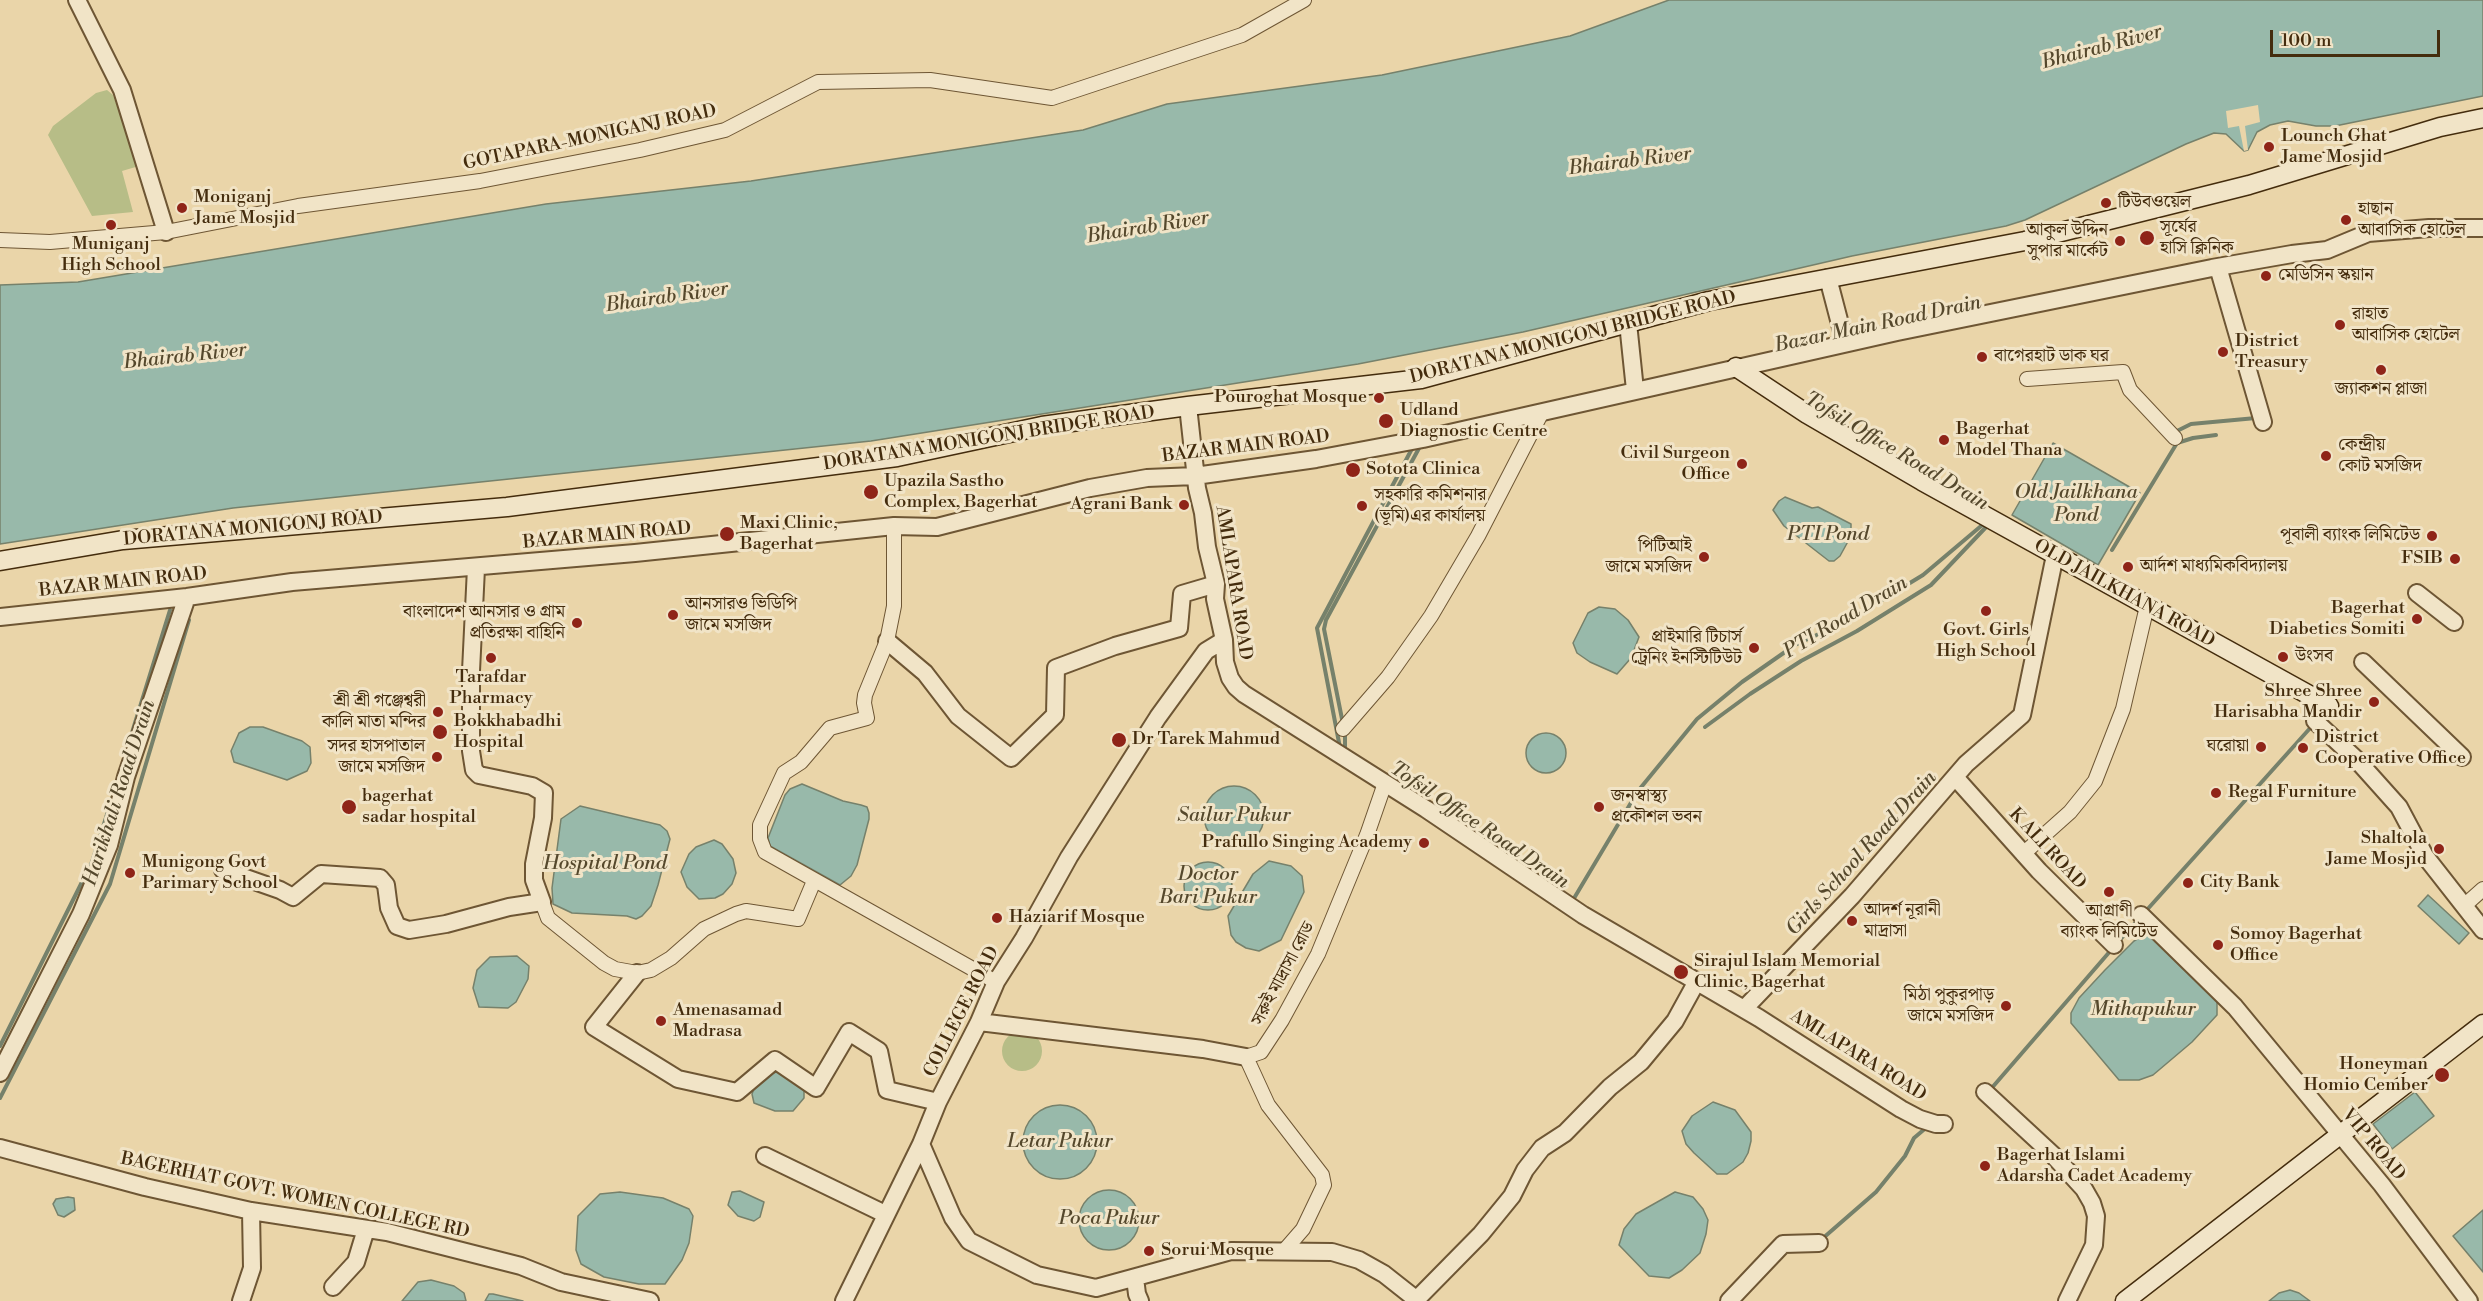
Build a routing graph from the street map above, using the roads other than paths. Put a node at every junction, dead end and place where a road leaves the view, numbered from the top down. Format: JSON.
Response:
{"nodes":[{"id":1,"x":76,"y":0,"type":"edge"},
{"id":2,"x":1304,"y":0,"type":"edge"},
{"id":3,"x":2483,"y":118,"type":"edge"},
{"id":4,"x":2483,"y":228,"type":"edge"},
{"id":5,"x":165,"y":232,"type":"junction"},
{"id":6,"x":0,"y":240,"type":"edge"},
{"id":7,"x":2218,"y":267,"type":"junction"},
{"id":8,"x":1828,"y":278,"type":"junction"},
{"id":9,"x":1628,"y":322,"type":"junction"},
{"id":10,"x":1845,"y":343,"type":"junction"},
{"id":11,"x":1736,"y":367,"type":"junction"},
{"id":12,"x":2027,"y":379,"type":"dead end"},
{"id":13,"x":1635,"y":390,"type":"junction"},
{"id":14,"x":1188,"y":406,"type":"junction"},
{"id":15,"x":1542,"y":412,"type":"junction"},
{"id":16,"x":2263,"y":422,"type":"dead end"},
{"id":17,"x":2175,"y":438,"type":"dead end"},
{"id":18,"x":1195,"y":476,"type":"junction"},
{"id":19,"x":507,"y":507,"type":"joint"},
{"id":20,"x":894,"y":526,"type":"junction"},
{"id":21,"x":2055,"y":555,"type":"junction"},
{"id":22,"x":0,"y":561,"type":"edge"},
{"id":23,"x":476,"y":568,"type":"junction"},
{"id":24,"x":1216,"y":584,"type":"junction"},
{"id":25,"x":2417,"y":593,"type":"dead end"},
{"id":26,"x":187,"y":597,"type":"junction"},
{"id":27,"x":2147,"y":606,"type":"junction"},
{"id":28,"x":0,"y":617,"type":"edge"},
{"id":29,"x":2454,"y":622,"type":"dead end"},
{"id":30,"x":1224,"y":640,"type":"junction"},
{"id":31,"x":886,"y":641,"type":"junction"},
{"id":32,"x":2363,"y":662,"type":"dead end"},
{"id":33,"x":2329,"y":706,"type":"dead end"},
{"id":34,"x":2315,"y":721,"type":"dead end"},
{"id":35,"x":1343,"y":729,"type":"dead end"},
{"id":36,"x":2462,"y":757,"type":"dead end"},
{"id":37,"x":1955,"y":777,"type":"junction"},
{"id":38,"x":1385,"y":783,"type":"junction"},
{"id":39,"x":2023,"y":854,"type":"junction"},
{"id":40,"x":223,"y":870,"type":"dead end"},
{"id":41,"x":814,"y":881,"type":"junction"},
{"id":42,"x":2483,"y":889,"type":"edge"},
{"id":43,"x":542,"y":902,"type":"junction"},
{"id":44,"x":2465,"y":905,"type":"junction"},
{"id":45,"x":2141,"y":915,"type":"dead end"},
{"id":46,"x":2483,"y":930,"type":"edge"},
{"id":47,"x":2114,"y":945,"type":"dead end"},
{"id":48,"x":637,"y":973,"type":"junction"},
{"id":49,"x":1697,"y":981,"type":"junction"},
{"id":50,"x":996,"y":982,"type":"junction"},
{"id":51,"x":1744,"y":1009,"type":"junction"},
{"id":52,"x":979,"y":1022,"type":"junction"},
{"id":53,"x":2483,"y":1024,"type":"edge"},
{"id":54,"x":1246,"y":1057,"type":"junction"},
{"id":55,"x":0,"y":1073,"type":"edge"},
{"id":56,"x":1985,"y":1092,"type":"dead end"},
{"id":57,"x":938,"y":1102,"type":"junction"},
{"id":58,"x":1944,"y":1124,"type":"dead end"},
{"id":59,"x":2340,"y":1136,"type":"junction"},
{"id":60,"x":921,"y":1144,"type":"junction"},
{"id":61,"x":0,"y":1148,"type":"edge"},
{"id":62,"x":765,"y":1155,"type":"dead end"},
{"id":63,"x":251,"y":1211,"type":"junction"},
{"id":64,"x":885,"y":1214,"type":"junction"},
{"id":65,"x":366,"y":1229,"type":"junction"},
{"id":66,"x":1819,"y":1243,"type":"dead end"},
{"id":67,"x":1283,"y":1252,"type":"junction"},
{"id":68,"x":1135,"y":1278,"type":"junction"},
{"id":69,"x":333,"y":1287,"type":"dead end"},
{"id":70,"x":242,"y":1301,"type":"edge"},
{"id":71,"x":650,"y":1301,"type":"edge"},
{"id":72,"x":844,"y":1301,"type":"edge"},
{"id":73,"x":1140,"y":1301,"type":"edge"},
{"id":74,"x":1417,"y":1301,"type":"edge"},
{"id":75,"x":1729,"y":1301,"type":"edge"},
{"id":76,"x":2067,"y":1301,"type":"edge"},
{"id":77,"x":2125,"y":1301,"type":"edge"},
{"id":78,"x":2469,"y":1301,"type":"edge"}],
"edges":[{"from":1,"to":5,"type":"street"},
{"from":2,"to":5,"type":"street","name":"GOTAPARA-MONIGANJ ROAD"},
{"from":3,"to":8,"type":"main road","name":"DORATANA MONIGONJ BRIDGE ROAD"},
{"from":4,"to":7,"type":"street","name":"BAZAR MAIN ROAD"},
{"from":5,"to":6,"type":"street","name":"GOTAPARA-MONIGANJ ROAD"},
{"from":7,"to":10,"type":"street","name":"BAZAR MAIN ROAD"},
{"from":7,"to":16,"type":"street"},
{"from":8,"to":9,"type":"main road","name":"DORATANA MONIGONJ BRIDGE ROAD"},
{"from":8,"to":10,"type":"street"},
{"from":9,"to":13,"type":"street"},
{"from":9,"to":14,"type":"main road","name":"DORATANA MONIGONJ BRIDGE ROAD"},
{"from":10,"to":11,"type":"street","name":"BAZAR MAIN ROAD"},
{"from":11,"to":13,"type":"street","name":"BAZAR MAIN ROAD"},
{"from":11,"to":21,"type":"main road","name":"OLD JAILKHANA ROAD"},
{"from":12,"to":17,"type":"street"},
{"from":13,"to":15,"type":"street","name":"BAZAR MAIN ROAD"},
{"from":14,"to":18,"type":"street","name":"AMLAPARA ROAD"},
{"from":14,"to":19,"type":"main road","name":"DORATANA MONIGONJ BRIDGE ROAD"},
{"from":15,"to":18,"type":"street","name":"BAZAR MAIN ROAD"},
{"from":15,"to":35,"type":"street"},
{"from":18,"to":20,"type":"street","name":"BAZAR MAIN ROAD"},
{"from":18,"to":24,"type":"street","name":"AMLAPARA ROAD"},
{"from":19,"to":22,"type":"main road","name":"DORATANA MONIGONJ ROAD"},
{"from":20,"to":23,"type":"street","name":"BAZAR MAIN ROAD"},
{"from":20,"to":31,"type":"street"},
{"from":21,"to":27,"type":"main road","name":"OLD JAILKHANA ROAD"},
{"from":21,"to":37,"type":"street"},
{"from":23,"to":26,"type":"street","name":"BAZAR MAIN ROAD"},
{"from":23,"to":43,"type":"street"},
{"from":24,"to":30,"type":"street","name":"AMLAPARA ROAD"},
{"from":24,"to":31,"type":"street"},
{"from":25,"to":29,"type":"street"},
{"from":26,"to":28,"type":"street","name":"BAZAR MAIN ROAD"},
{"from":26,"to":55,"type":"street"},
{"from":27,"to":33,"type":"main road","name":"OLD JAILKHANA ROAD"},
{"from":27,"to":39,"type":"street"},
{"from":30,"to":38,"type":"street","name":"AMLAPARA ROAD"},
{"from":30,"to":50,"type":"street","name":"COLLEGE ROAD"},
{"from":31,"to":41,"type":"street"},
{"from":32,"to":36,"type":"street"},
{"from":34,"to":44,"type":"street"},
{"from":37,"to":39,"type":"street","name":"K ALI ROAD"},
{"from":37,"to":51,"type":"street"},
{"from":38,"to":49,"type":"street","name":"AMLAPARA ROAD"},
{"from":38,"to":54,"type":"street","name":"সরুই মাদ্রাসা রোড"},
{"from":39,"to":47,"type":"street","name":"K ALI ROAD"},
{"from":40,"to":43,"type":"street"},
{"from":41,"to":48,"type":"street"},
{"from":41,"to":50,"type":"street"},
{"from":42,"to":44,"type":"street"},
{"from":43,"to":48,"type":"street"},
{"from":44,"to":46,"type":"street"},
{"from":45,"to":59,"type":"street","name":"VIP ROAD"},
{"from":48,"to":57,"type":"street"},
{"from":49,"to":51,"type":"street","name":"AMLAPARA ROAD"},
{"from":49,"to":74,"type":"street"},
{"from":50,"to":52,"type":"street","name":"COLLEGE ROAD"},
{"from":51,"to":58,"type":"street","name":"AMLAPARA ROAD"},
{"from":52,"to":54,"type":"street"},
{"from":52,"to":57,"type":"street","name":"COLLEGE ROAD"},
{"from":53,"to":59,"type":"main road"},
{"from":54,"to":67,"type":"street"},
{"from":56,"to":76,"type":"street"},
{"from":57,"to":60,"type":"street","name":"COLLEGE ROAD"},
{"from":59,"to":77,"type":"main road"},
{"from":59,"to":78,"type":"street","name":"VIP ROAD"},
{"from":60,"to":64,"type":"street","name":"COLLEGE ROAD"},
{"from":60,"to":68,"type":"street"},
{"from":61,"to":63,"type":"street","name":"BAGERHAT GOVT. WOMEN COLLEGE RD"},
{"from":62,"to":64,"type":"street"},
{"from":63,"to":65,"type":"street","name":"BAGERHAT GOVT. WOMEN COLLEGE RD"},
{"from":63,"to":70,"type":"street"},
{"from":64,"to":72,"type":"street","name":"COLLEGE ROAD"},
{"from":65,"to":69,"type":"street"},
{"from":65,"to":71,"type":"street","name":"BAGERHAT GOVT. WOMEN COLLEGE RD"},
{"from":66,"to":75,"type":"street"},
{"from":67,"to":68,"type":"street"},
{"from":67,"to":74,"type":"street"},
{"from":68,"to":73,"type":"street"}]}
